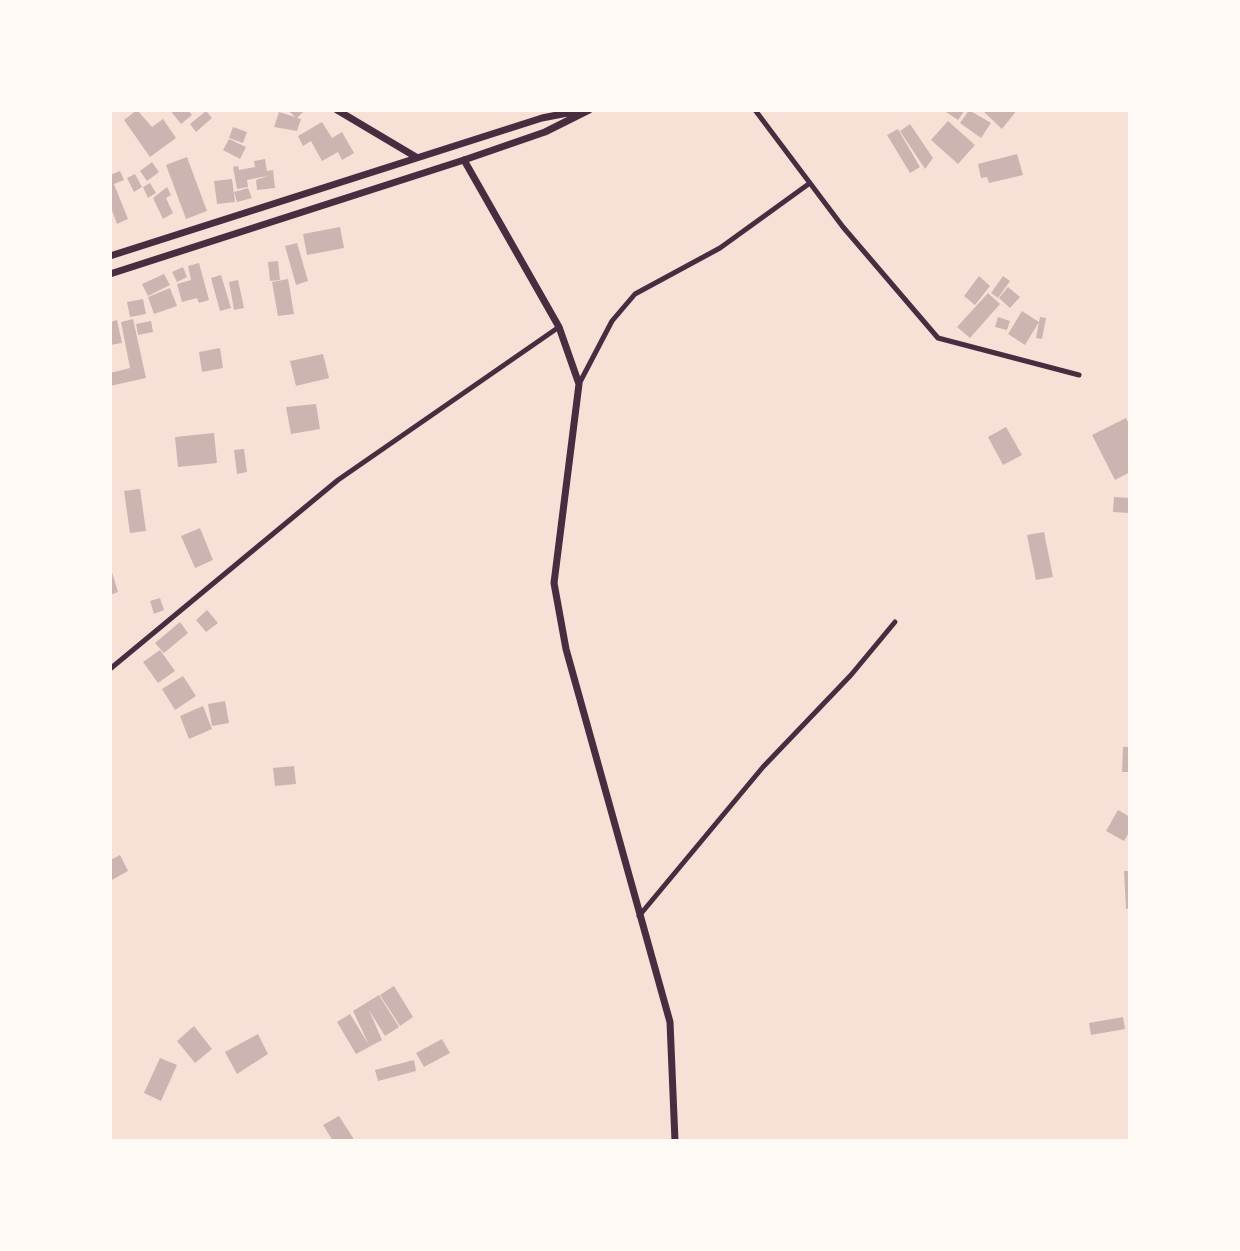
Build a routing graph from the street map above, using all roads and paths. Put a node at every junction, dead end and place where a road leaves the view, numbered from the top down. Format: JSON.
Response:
{"nodes":[{"id":1,"x":337,"y":110,"type":"edge"},
{"id":2,"x":587,"y":110,"type":"edge"},
{"id":3,"x":755,"y":110,"type":"edge"},
{"id":4,"x":416,"y":157,"type":"junction"},
{"id":5,"x":464,"y":160,"type":"junction"},
{"id":6,"x":810,"y":183,"type":"junction"},
{"id":7,"x":110,"y":256,"type":"edge"},
{"id":8,"x":110,"y":274,"type":"edge"},
{"id":9,"x":559,"y":327,"type":"junction"},
{"id":10,"x":1079,"y":375,"type":"dead end"},
{"id":11,"x":579,"y":384,"type":"junction"},
{"id":12,"x":895,"y":622,"type":"dead end"},
{"id":13,"x":110,"y":669,"type":"edge"},
{"id":14,"x":638,"y":917,"type":"junction"},
{"id":15,"x":675,"y":1141,"type":"edge"}],
"edges":[{"from":1,"to":4,"type":"street"},
{"from":2,"to":4,"type":"street"},
{"from":2,"to":5,"type":"street"},
{"from":3,"to":6,"type":"street"},
{"from":4,"to":7,"type":"street"},
{"from":5,"to":8,"type":"street"},
{"from":5,"to":9,"type":"street"},
{"from":6,"to":10,"type":"street"},
{"from":6,"to":11,"type":"street"},
{"from":9,"to":11,"type":"street"},
{"from":9,"to":13,"type":"street"},
{"from":11,"to":14,"type":"street"},
{"from":12,"to":14,"type":"street"},
{"from":14,"to":15,"type":"street"}]}
